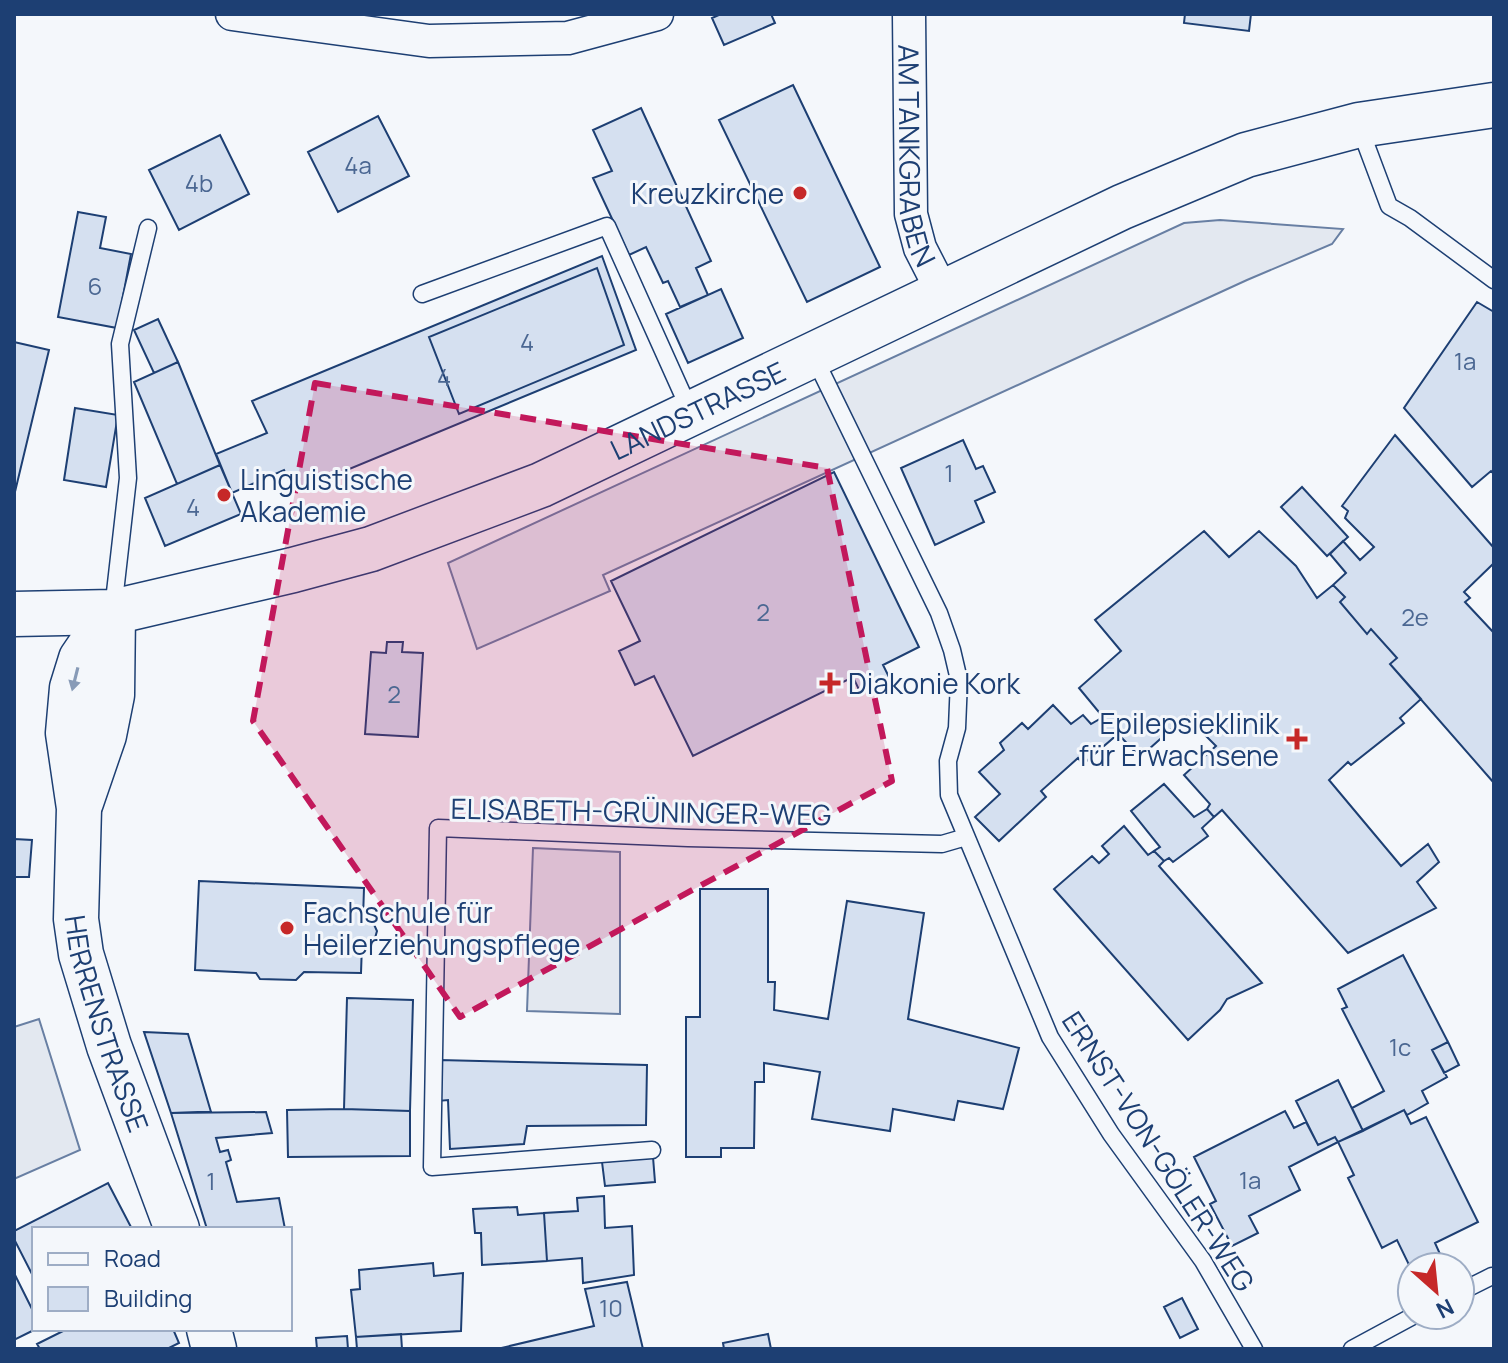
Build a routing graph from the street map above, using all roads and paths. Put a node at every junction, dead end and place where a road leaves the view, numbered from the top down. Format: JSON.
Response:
{"nodes":[{"id":1,"x":232,"y":14,"type":"edge"},
{"id":2,"x":657,"y":14,"type":"edge"},
{"id":3,"x":909,"y":14,"type":"edge"},
{"id":4,"x":422,"y":28,"type":"edge"},
{"id":5,"x":1494,"y":105,"type":"edge"},
{"id":6,"x":1359,"y":125,"type":"junction"},
{"id":7,"x":148,"y":228,"type":"dead end"},
{"id":8,"x":1494,"y":280,"type":"edge"},
{"id":9,"x":943,"y":293,"type":"junction"},
{"id":10,"x":422,"y":294,"type":"dead end"},
{"id":11,"x":813,"y":355,"type":"junction"},
{"id":12,"x":692,"y":415,"type":"junction"},
{"id":13,"x":113,"y":612,"type":"junction"},
{"id":14,"x":14,"y":614,"type":"edge"},
{"id":15,"x":966,"y":837,"type":"junction"},
{"id":16,"x":652,"y":1150,"type":"dead end"},
{"id":17,"x":176,"y":1227,"type":"edge"},
{"id":18,"x":1396,"y":1325,"type":"edge"},
{"id":19,"x":1254,"y":1349,"type":"edge"},
{"id":20,"x":1352,"y":1349,"type":"edge"}],
"edges":[{"from":1,"to":4,"type":"street"},
{"from":2,"to":4,"type":"street"},
{"from":3,"to":9,"type":"street","name":"AM TANKGRABEN"},
{"from":5,"to":6,"type":"main road","name":"LANDSTRASSE"},
{"from":6,"to":8,"type":"lane"},
{"from":6,"to":9,"type":"main road","name":"LANDSTRASSE"},
{"from":7,"to":13,"type":"lane"},
{"from":9,"to":11,"type":"main road","name":"LANDSTRASSE"},
{"from":10,"to":12,"type":"lane"},
{"from":11,"to":12,"type":"main road","name":"LANDSTRASSE"},
{"from":11,"to":15,"type":"lane","name":"ERNST-VON-GÖLER-WEG"},
{"from":12,"to":13,"type":"main road","name":"LANDSTRASSE"},
{"from":13,"to":14,"type":"main road","name":"LANDSTRASSE"},
{"from":13,"to":17,"type":"main road","name":"HERRENSTRASSE"},
{"from":15,"to":16,"type":"lane","name":"ELISABETH-GRÜNINGER-WEG"},
{"from":15,"to":19,"type":"lane","name":"ERNST-VON-GÖLER-WEG"},
{"from":18,"to":20,"type":"lane"}]}
